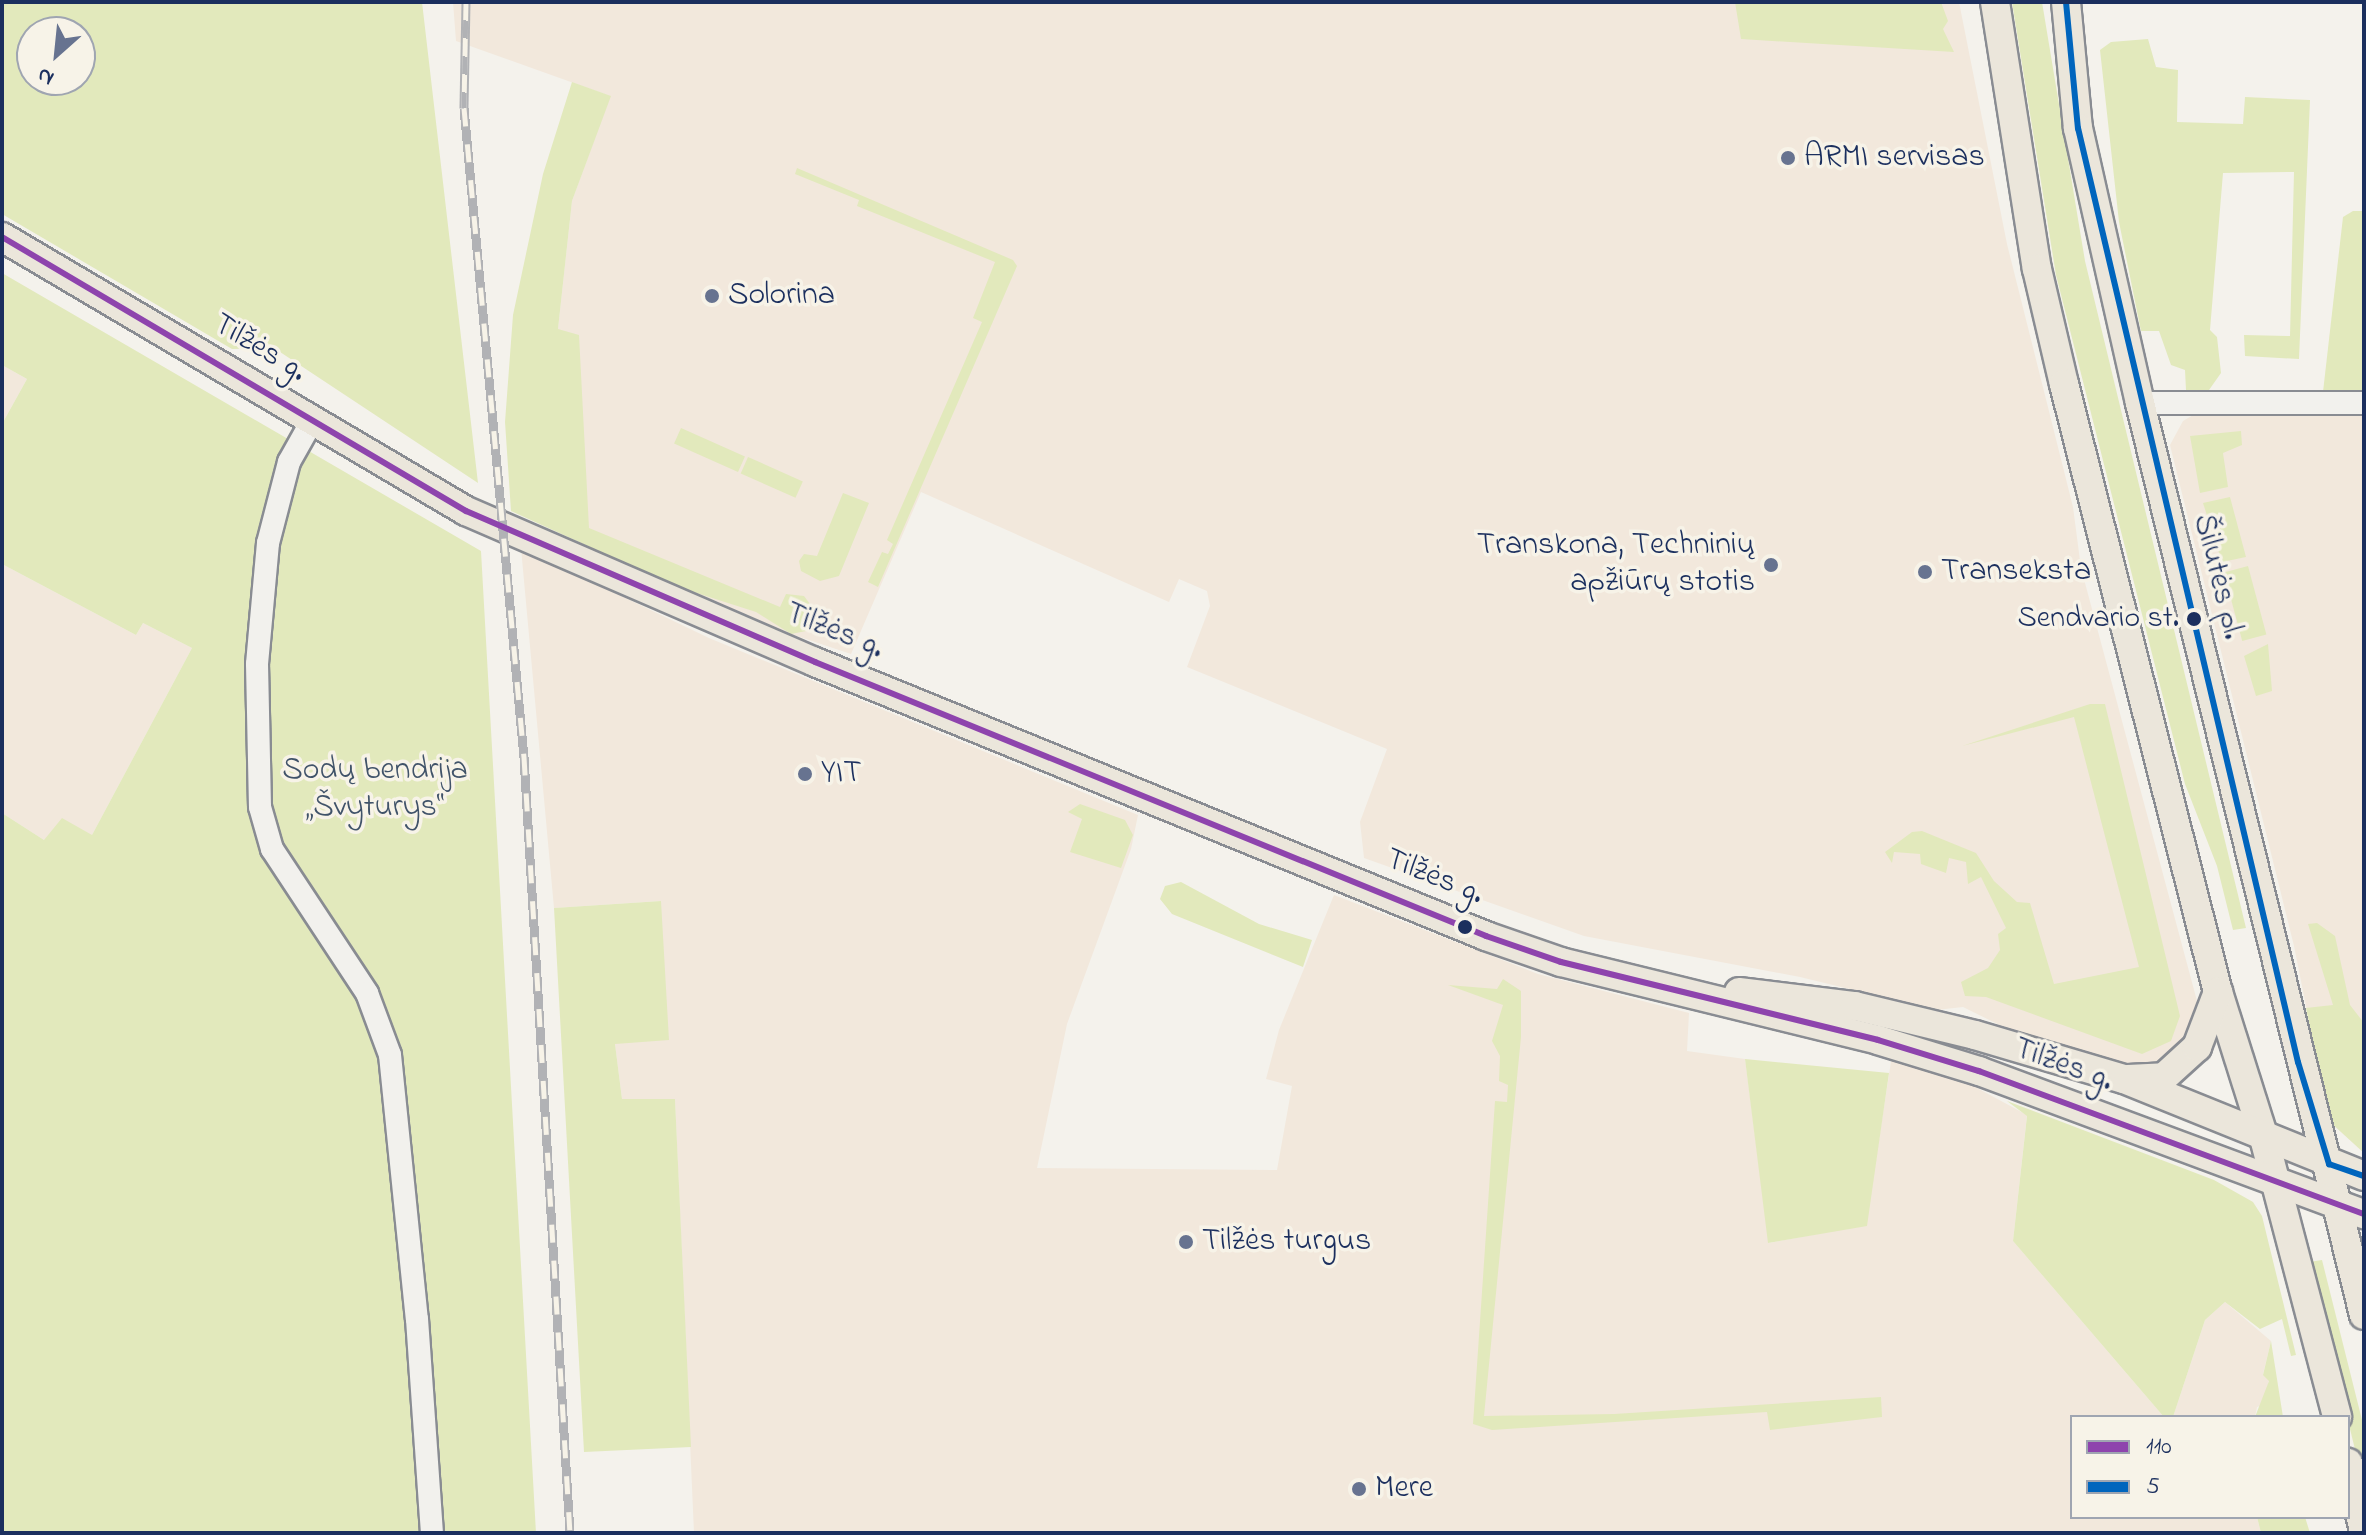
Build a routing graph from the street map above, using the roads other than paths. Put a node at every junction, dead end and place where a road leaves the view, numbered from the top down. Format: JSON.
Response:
{"nodes":[{"id":1,"x":1995,"y":2,"type":"edge"},
{"id":2,"x":2066,"y":2,"type":"edge"},
{"id":3,"x":2,"y":237,"type":"edge"},
{"id":4,"x":2140,"y":403,"type":"junction"},
{"id":5,"x":2364,"y":403,"type":"edge"},
{"id":6,"x":312,"y":421,"type":"junction"},
{"id":7,"x":1686,"y":990,"type":"junction"},
{"id":8,"x":2218,"y":992,"type":"junction"},
{"id":9,"x":2124,"y":1079,"type":"junction"},
{"id":10,"x":2264,"y":1138,"type":"junction"},
{"id":11,"x":2329,"y":1164,"type":"junction"},
{"id":12,"x":2364,"y":1176,"type":"edge"},
{"id":13,"x":2275,"y":1179,"type":"junction"},
{"id":14,"x":2352,"y":1210,"type":"edge"},
{"id":15,"x":2364,"y":1315,"type":"edge"},
{"id":16,"x":2336,"y":1415,"type":"edge"},
{"id":17,"x":2350,"y":1472,"type":"edge"},
{"id":18,"x":2364,"y":1531,"type":"edge"},
{"id":19,"x":432,"y":1533,"type":"edge"}],
"edges":[{"from":1,"to":8,"type":"main road"},
{"from":2,"to":4,"type":"main road","name":"Šilutės pl."},
{"from":3,"to":6,"type":"main road","name":"Tilžės g."},
{"from":4,"to":5,"type":"street"},
{"from":4,"to":11,"type":"main road","name":"Šilutės pl."},
{"from":6,"to":7,"type":"main road","name":"Tilžės g."},
{"from":6,"to":19,"type":"street"},
{"from":7,"to":9,"type":"main road","name":"Tilžės g."},
{"from":7,"to":13,"type":"main road","name":"Tilžės g."},
{"from":8,"to":9,"type":"main road"},
{"from":8,"to":10,"type":"main road"},
{"from":9,"to":10,"type":"main road","name":"Tilžės g."},
{"from":10,"to":11,"type":"main road","name":"Tilžės g."},
{"from":10,"to":13,"type":"main road"},
{"from":11,"to":12,"type":"main road","name":"Tilžės g."},
{"from":11,"to":14,"type":"main road","name":"Šilutės pl."},
{"from":13,"to":14,"type":"main road","name":"Tilžės g."},
{"from":13,"to":16,"type":"main road"},
{"from":14,"to":15,"type":"main road","name":"Šilutės pl."},
{"from":17,"to":18,"type":"main road"}]}
